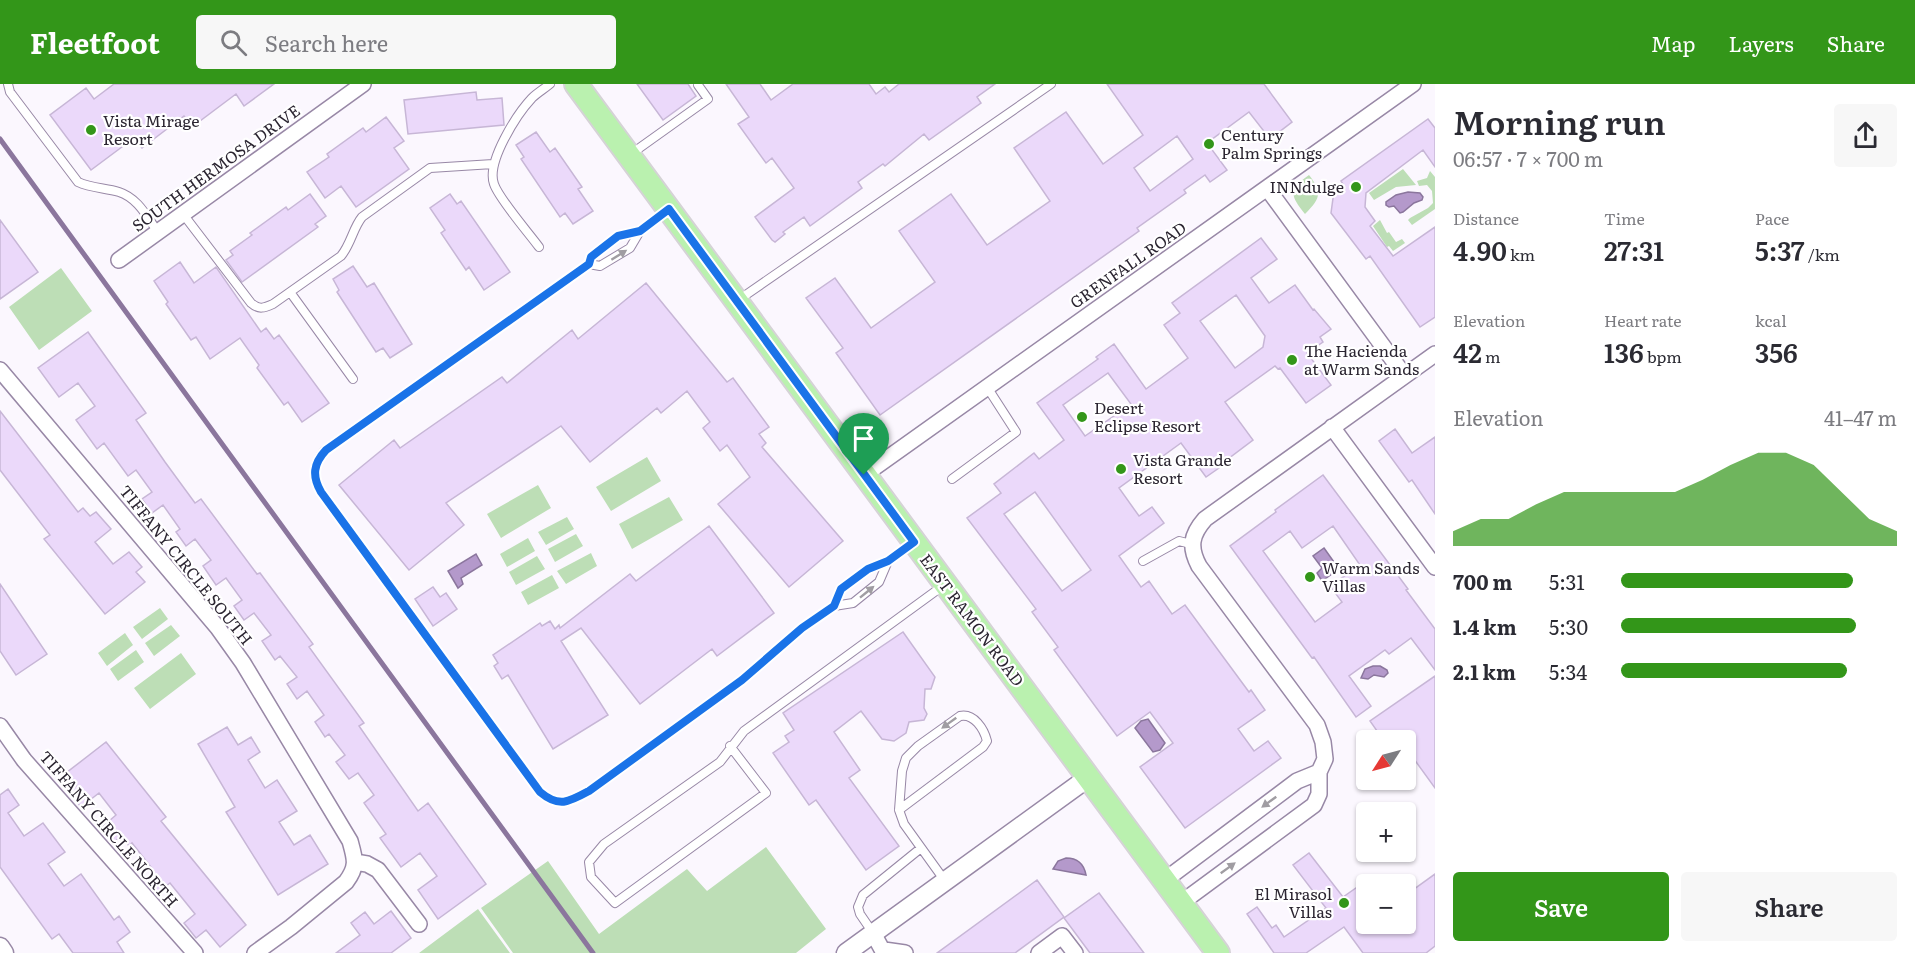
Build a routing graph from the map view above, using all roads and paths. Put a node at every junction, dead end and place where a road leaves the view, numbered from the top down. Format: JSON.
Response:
{"nodes":[{"id":1,"x":9,"y":84,"type":"edge"},
{"id":2,"x":363,"y":84,"type":"edge"},
{"id":3,"x":550,"y":84,"type":"edge"},
{"id":4,"x":576,"y":84,"type":"edge"},
{"id":5,"x":1051,"y":84,"type":"edge"},
{"id":6,"x":1413,"y":84,"type":"edge"},
{"id":7,"x":698,"y":85,"type":"edge"},
{"id":8,"x":630,"y":155,"type":"junction"},
{"id":9,"x":493,"y":164,"type":"junction"},
{"id":10,"x":1268,"y":188,"type":"junction"},
{"id":11,"x":669,"y":209,"type":"junction"},
{"id":12,"x":183,"y":214,"type":"junction"},
{"id":13,"x":640,"y":231,"type":"junction"},
{"id":14,"x":158,"y":232,"type":"junction"},
{"id":15,"x":539,"y":247,"type":"dead end"},
{"id":16,"x":119,"y":260,"type":"dead end"},
{"id":17,"x":589,"y":264,"type":"junction"},
{"id":18,"x":290,"y":292,"type":"junction"},
{"id":19,"x":736,"y":302,"type":"junction"},
{"id":20,"x":1435,"y":354,"type":"edge"},
{"id":21,"x":0,"y":370,"type":"edge"},
{"id":22,"x":1404,"y":375,"type":"junction"},
{"id":23,"x":353,"y":379,"type":"dead end"},
{"id":24,"x":987,"y":387,"type":"junction"},
{"id":25,"x":1332,"y":427,"type":"junction"},
{"id":26,"x":864,"y":475,"type":"junction"},
{"id":27,"x":952,"y":479,"type":"dead end"},
{"id":28,"x":914,"y":542,"type":"junction"},
{"id":29,"x":1191,"y":544,"type":"junction"},
{"id":30,"x":888,"y":561,"type":"junction"},
{"id":31,"x":1143,"y":561,"type":"dead end"},
{"id":32,"x":1435,"y":567,"type":"edge"},
{"id":33,"x":946,"y":584,"type":"junction"},
{"id":34,"x":834,"y":606,"type":"junction"},
{"id":35,"x":0,"y":726,"type":"edge"},
{"id":36,"x":730,"y":746,"type":"junction"},
{"id":37,"x":1318,"y":772,"type":"junction"},
{"id":38,"x":1089,"y":777,"type":"junction"},
{"id":39,"x":899,"y":810,"type":"junction"},
{"id":40,"x":921,"y":848,"type":"junction"},
{"id":41,"x":355,"y":862,"type":"junction"},
{"id":42,"x":1165,"y":880,"type":"junction"},
{"id":43,"x":945,"y":881,"type":"junction"},
{"id":44,"x":1181,"y":903,"type":"junction"},
{"id":45,"x":418,"y":924,"type":"dead end"},
{"id":46,"x":873,"y":933,"type":"junction"},
{"id":47,"x":0,"y":947,"type":"edge"},
{"id":48,"x":884,"y":952,"type":"edge"},
{"id":49,"x":4,"y":953,"type":"edge"},
{"id":50,"x":195,"y":953,"type":"edge"},
{"id":51,"x":255,"y":953,"type":"edge"},
{"id":52,"x":846,"y":953,"type":"edge"},
{"id":53,"x":905,"y":953,"type":"edge"},
{"id":54,"x":1039,"y":953,"type":"edge"},
{"id":55,"x":1075,"y":953,"type":"edge"},
{"id":56,"x":1218,"y":953,"type":"edge"}],
"edges":[{"from":1,"to":14,"type":"lane"},
{"from":2,"to":12,"type":"street","name":"SOUTH HERMOSA DRIVE"},
{"from":3,"to":9,"type":"lane"},
{"from":4,"to":8,"type":"main road","name":"EAST RAMON ROAD"},
{"from":5,"to":19,"type":"lane"},
{"from":6,"to":10,"type":"street","name":"GRENFALL ROAD"},
{"from":7,"to":8,"type":"lane"},
{"from":8,"to":11,"type":"main road","name":"EAST RAMON ROAD"},
{"from":9,"to":15,"type":"lane"},
{"from":9,"to":18,"type":"lane"},
{"from":10,"to":22,"type":"street"},
{"from":10,"to":24,"type":"street","name":"GRENFALL ROAD"},
{"from":11,"to":13,"type":"lane"},
{"from":11,"to":19,"type":"main road","name":"EAST RAMON ROAD"},
{"from":12,"to":14,"type":"street","name":"SOUTH HERMOSA DRIVE"},
{"from":12,"to":18,"type":"lane"},
{"from":13,"to":17,"type":"lane"},
{"from":17,"to":13,"type":"lane","one_way":true},
{"from":14,"to":16,"type":"street","name":"SOUTH HERMOSA DRIVE"},
{"from":17,"to":34,"type":"lane"},
{"from":18,"to":23,"type":"lane"},
{"from":19,"to":26,"type":"main road","name":"EAST RAMON ROAD"},
{"from":20,"to":22,"type":"street"},
{"from":21,"to":41,"type":"street","name":"TIFFANY CIRCLE SOUTH"},
{"from":22,"to":25,"type":"street"},
{"from":24,"to":26,"type":"street","name":"GRENFALL ROAD"},
{"from":24,"to":27,"type":"lane"},
{"from":25,"to":29,"type":"street"},
{"from":25,"to":32,"type":"street"},
{"from":26,"to":28,"type":"main road","name":"EAST RAMON ROAD"},
{"from":28,"to":30,"type":"lane"},
{"from":28,"to":33,"type":"main road","name":"EAST RAMON ROAD"},
{"from":29,"to":31,"type":"lane"},
{"from":29,"to":37,"type":"street"},
{"from":30,"to":34,"type":"lane"},
{"from":34,"to":30,"type":"lane","one_way":true},
{"from":33,"to":36,"type":"lane"},
{"from":33,"to":38,"type":"main road","name":"EAST RAMON ROAD"},
{"from":35,"to":50,"type":"street","name":"TIFFANY CIRCLE NORTH"},
{"from":36,"to":36,"type":"lane"},
{"from":37,"to":42,"type":"street","one_way":true},
{"from":44,"to":37,"type":"street","one_way":true},
{"from":38,"to":42,"type":"main road","name":"EAST RAMON ROAD"},
{"from":38,"to":43,"type":"street"},
{"from":39,"to":39,"type":"lane","one_way":true},
{"from":39,"to":40,"type":"lane"},
{"from":40,"to":43,"type":"lane"},
{"from":40,"to":46,"type":"lane"},
{"from":41,"to":45,"type":"street"},
{"from":41,"to":51,"type":"street"},
{"from":42,"to":44,"type":"main road","name":"EAST RAMON ROAD"},
{"from":43,"to":46,"type":"street"},
{"from":44,"to":56,"type":"main road","name":"EAST RAMON ROAD"},
{"from":46,"to":48,"type":"street"},
{"from":46,"to":52,"type":"street"},
{"from":47,"to":49,"type":"street"},
{"from":48,"to":53,"type":"street"},
{"from":54,"to":55,"type":"street"}]}
